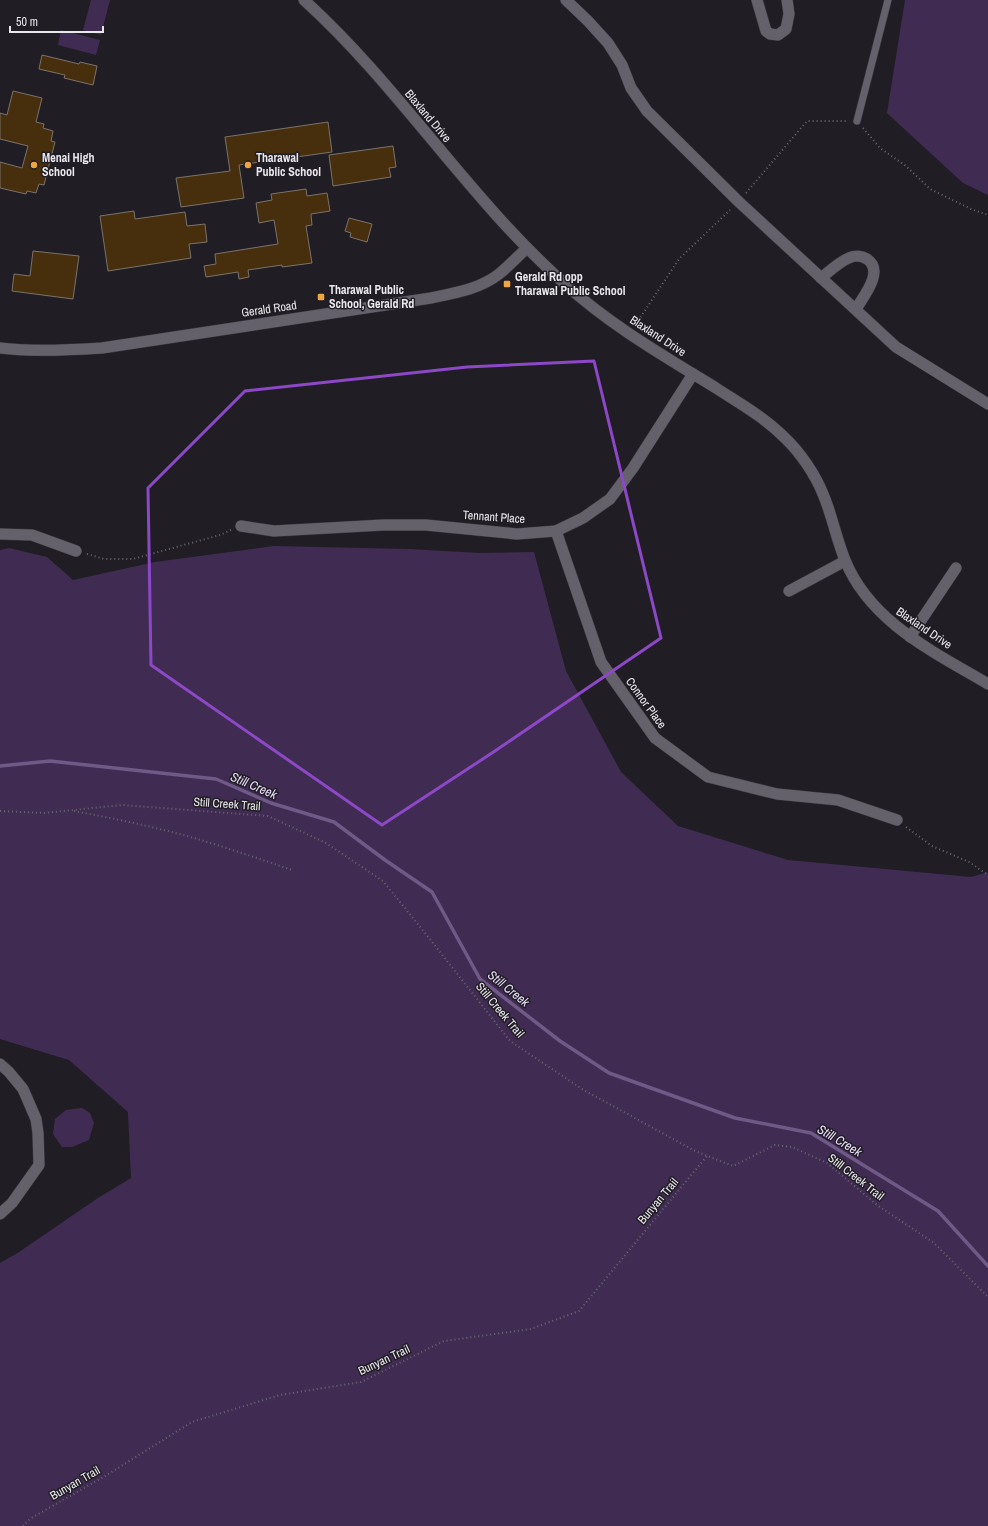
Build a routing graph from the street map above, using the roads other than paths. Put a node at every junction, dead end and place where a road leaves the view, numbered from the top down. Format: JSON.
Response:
{"nodes":[{"id":1,"x":304,"y":0,"type":"edge"},
{"id":2,"x":566,"y":0,"type":"edge"},
{"id":3,"x":757,"y":0,"type":"edge"},
{"id":4,"x":787,"y":0,"type":"edge"},
{"id":5,"x":888,"y":0,"type":"edge"},
{"id":6,"x":857,"y":121,"type":"road end"},
{"id":7,"x":527,"y":248,"type":"junction"},
{"id":8,"x":821,"y":278,"type":"junction"},
{"id":9,"x":856,"y":309,"type":"junction"},
{"id":10,"x":0,"y":348,"type":"edge"},
{"id":11,"x":693,"y":374,"type":"junction"},
{"id":12,"x":988,"y":404,"type":"edge"},
{"id":13,"x":241,"y":526,"type":"road end"},
{"id":14,"x":556,"y":531,"type":"junction"},
{"id":15,"x":0,"y":534,"type":"edge"},
{"id":16,"x":76,"y":551,"type":"road end"},
{"id":17,"x":846,"y":562,"type":"junction"},
{"id":18,"x":956,"y":568,"type":"dead end"},
{"id":19,"x":789,"y":591,"type":"dead end"},
{"id":20,"x":910,"y":636,"type":"junction"},
{"id":21,"x":988,"y":684,"type":"edge"},
{"id":22,"x":897,"y":820,"type":"road end"},
{"id":23,"x":0,"y":1064,"type":"edge"},
{"id":24,"x":0,"y":1214,"type":"edge"}],
"edges":[{"from":1,"to":7,"type":"street","name":"Blaxland Drive"},
{"from":2,"to":8,"type":"street"},
{"from":3,"to":4,"type":"street"},
{"from":5,"to":6,"type":"lane"},
{"from":7,"to":10,"type":"street","name":"Gerald Road"},
{"from":7,"to":11,"type":"street","name":"Blaxland Drive"},
{"from":8,"to":9,"type":"street"},
{"from":8,"to":9,"type":"street"},
{"from":9,"to":12,"type":"street"},
{"from":11,"to":14,"type":"street","name":"Tennant Place"},
{"from":11,"to":17,"type":"street","name":"Blaxland Drive"},
{"from":13,"to":14,"type":"street","name":"Tennant Place"},
{"from":14,"to":22,"type":"street","name":"Connor Place"},
{"from":15,"to":16,"type":"street"},
{"from":17,"to":19,"type":"street"},
{"from":17,"to":20,"type":"street","name":"Blaxland Drive"},
{"from":18,"to":20,"type":"street"},
{"from":20,"to":21,"type":"street","name":"Blaxland Drive"},
{"from":23,"to":24,"type":"street"}]}
